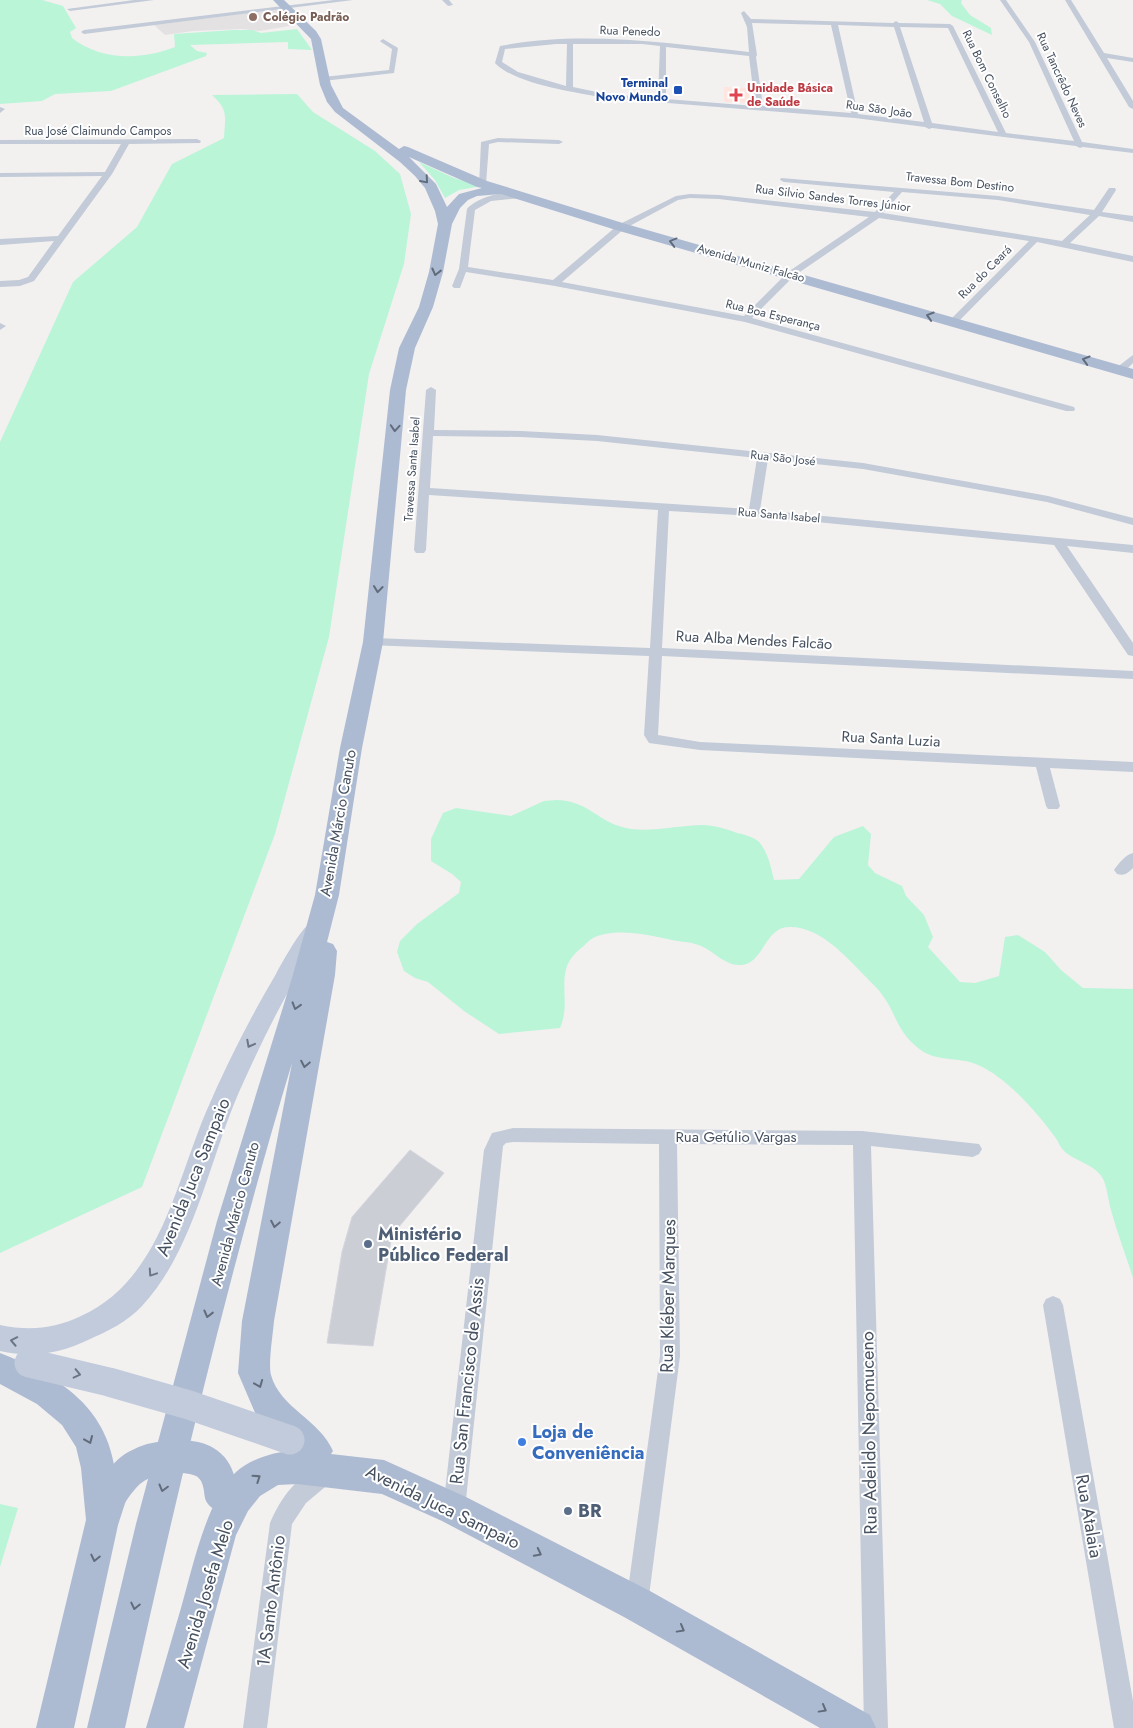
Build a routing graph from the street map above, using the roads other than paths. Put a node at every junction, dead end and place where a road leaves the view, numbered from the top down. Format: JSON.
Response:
{"nodes":[{"id":1,"x":151,"y":0,"type":"edge"},
{"id":2,"x":278,"y":0,"type":"edge"},
{"id":3,"x":350,"y":0,"type":"edge"},
{"id":4,"x":1003,"y":0,"type":"edge"},
{"id":5,"x":1068,"y":0,"type":"edge"},
{"id":6,"x":286,"y":7,"type":"junction"},
{"id":7,"x":70,"y":9,"type":"dead end"},
{"id":8,"x":744,"y":12,"type":"dead end"},
{"id":9,"x":749,"y":21,"type":"junction"},
{"id":10,"x":834,"y":22,"type":"junction"},
{"id":11,"x":896,"y":23,"type":"junction"},
{"id":12,"x":84,"y":32,"type":"dead end"},
{"id":13,"x":383,"y":41,"type":"dead end"},
{"id":14,"x":570,"y":41,"type":"junction"},
{"id":15,"x":663,"y":44,"type":"junction"},
{"id":16,"x":506,"y":45,"type":"joint"},
{"id":17,"x":754,"y":55,"type":"junction"},
{"id":18,"x":1101,"y":55,"type":"junction"},
{"id":19,"x":1133,"y":60,"type":"edge"},
{"id":20,"x":323,"y":79,"type":"junction"},
{"id":21,"x":569,"y":90,"type":"junction"},
{"id":22,"x":1124,"y":92,"type":"junction"},
{"id":23,"x":1133,"y":94,"type":"edge"},
{"id":24,"x":693,"y":96,"type":"dead end"},
{"id":25,"x":662,"y":101,"type":"junction"},
{"id":26,"x":706,"y":103,"type":"junction"},
{"id":27,"x":759,"y":107,"type":"junction"},
{"id":28,"x":1133,"y":107,"type":"edge"},
{"id":29,"x":855,"y":116,"type":"junction"},
{"id":30,"x":929,"y":127,"type":"junction"},
{"id":31,"x":375,"y":136,"type":"junction"},
{"id":32,"x":1004,"y":136,"type":"junction"},
{"id":33,"x":197,"y":141,"type":"dead end"},
{"id":34,"x":0,"y":142,"type":"edge"},
{"id":35,"x":126,"y":142,"type":"junction"},
{"id":36,"x":558,"y":142,"type":"dead end"},
{"id":37,"x":1080,"y":146,"type":"junction"},
{"id":38,"x":1133,"y":151,"type":"edge"},
{"id":39,"x":108,"y":174,"type":"junction"},
{"id":40,"x":0,"y":175,"type":"edge"},
{"id":41,"x":784,"y":180,"type":"dead end"},
{"id":42,"x":482,"y":184,"type":"junction"},
{"id":43,"x":901,"y":188,"type":"junction"},
{"id":44,"x":1112,"y":190,"type":"dead end"},
{"id":45,"x":504,"y":191,"type":"junction"},
{"id":46,"x":521,"y":196,"type":"junction"},
{"id":47,"x":1097,"y":213,"type":"junction"},
{"id":48,"x":877,"y":215,"type":"junction"},
{"id":49,"x":1133,"y":219,"type":"edge"},
{"id":50,"x":445,"y":224,"type":"junction"},
{"id":51,"x":620,"y":227,"type":"junction"},
{"id":52,"x":62,"y":238,"type":"junction"},
{"id":53,"x":1036,"y":239,"type":"junction"},
{"id":54,"x":0,"y":242,"type":"edge"},
{"id":55,"x":1064,"y":244,"type":"junction"},
{"id":56,"x":1133,"y":259,"type":"edge"},
{"id":57,"x":463,"y":269,"type":"junction"},
{"id":58,"x":791,"y":274,"type":"junction"},
{"id":59,"x":0,"y":284,"type":"edge"},
{"id":60,"x":555,"y":284,"type":"junction"},
{"id":61,"x":458,"y":286,"type":"dead end"},
{"id":62,"x":746,"y":320,"type":"junction"},
{"id":63,"x":952,"y":323,"type":"junction"},
{"id":64,"x":1133,"y":358,"type":"edge"},
{"id":65,"x":1126,"y":372,"type":"edge"},
{"id":66,"x":431,"y":390,"type":"dead end"},
{"id":67,"x":1070,"y":408,"type":"dead end"},
{"id":68,"x":428,"y":433,"type":"junction"},
{"id":69,"x":763,"y":456,"type":"junction"},
{"id":70,"x":424,"y":491,"type":"junction"},
{"id":71,"x":664,"y":507,"type":"junction"},
{"id":72,"x":754,"y":512,"type":"junction"},
{"id":73,"x":1133,"y":522,"type":"edge"},
{"id":74,"x":1058,"y":542,"type":"junction"},
{"id":75,"x":1133,"y":549,"type":"edge"},
{"id":76,"x":420,"y":550,"type":"dead end"},
{"id":77,"x":373,"y":642,"type":"junction"},
{"id":78,"x":655,"y":652,"type":"junction"},
{"id":79,"x":1133,"y":652,"type":"edge"},
{"id":80,"x":1133,"y":675,"type":"edge"},
{"id":81,"x":1042,"y":763,"type":"junction"},
{"id":82,"x":1133,"y":767,"type":"edge"},
{"id":83,"x":1053,"y":806,"type":"dead end"},
{"id":84,"x":1133,"y":858,"type":"edge"},
{"id":85,"x":1122,"y":870,"type":"dead end"},
{"id":86,"x":327,"y":894,"type":"junction"},
{"id":87,"x":319,"y":926,"type":"junction"},
{"id":88,"x":500,"y":1136,"type":"joint"},
{"id":89,"x":668,"y":1137,"type":"junction"},
{"id":90,"x":862,"y":1138,"type":"junction"},
{"id":91,"x":973,"y":1149,"type":"dead end"},
{"id":92,"x":1053,"y":1305,"type":"dead end"},
{"id":93,"x":0,"y":1338,"type":"edge"},
{"id":94,"x":0,"y":1356,"type":"edge"},
{"id":95,"x":15,"y":1365,"type":"edge"},
{"id":96,"x":312,"y":1454,"type":"junction"},
{"id":97,"x":384,"y":1477,"type":"joint"},
{"id":98,"x":454,"y":1509,"type":"junction"},
{"id":99,"x":106,"y":1510,"type":"junction"},
{"id":100,"x":220,"y":1531,"type":"junction"},
{"id":101,"x":637,"y":1604,"type":"junction"},
{"id":102,"x":259,"y":1726,"type":"edge"},
{"id":103,"x":56,"y":1728,"type":"edge"},
{"id":104,"x":106,"y":1728,"type":"edge"},
{"id":105,"x":165,"y":1728,"type":"edge"},
{"id":106,"x":858,"y":1728,"type":"edge"},
{"id":107,"x":876,"y":1728,"type":"edge"},
{"id":108,"x":1126,"y":1728,"type":"edge"}],
"edges":[{"from":1,"to":7,"type":"street"},
{"from":2,"to":6,"type":"main road"},
{"from":3,"to":6,"type":"street"},
{"from":4,"to":37,"type":"street","name":"Rua Tancrêdo Neves"},
{"from":5,"to":18,"type":"street"},
{"from":6,"to":12,"type":"street"},
{"from":6,"to":20,"type":"main road"},
{"from":8,"to":9,"type":"street"},
{"from":9,"to":10,"type":"street"},
{"from":9,"to":17,"type":"street"},
{"from":10,"to":11,"type":"street"},
{"from":10,"to":29,"type":"street"},
{"from":11,"to":30,"type":"street"},
{"from":11,"to":32,"type":"street","name":"Rua Bom Conselho"},
{"from":13,"to":20,"type":"street"},
{"from":14,"to":15,"type":"street","name":"Rua Penedo"},
{"from":14,"to":16,"type":"street","name":"Rua Penedo"},
{"from":14,"to":21,"type":"street"},
{"from":15,"to":17,"type":"street","name":"Rua Penedo"},
{"from":15,"to":25,"type":"street"},
{"from":16,"to":21,"type":"street","name":"Rua São João"},
{"from":17,"to":27,"type":"street"},
{"from":18,"to":19,"type":"street"},
{"from":18,"to":22,"type":"street"},
{"from":20,"to":31,"type":"main road"},
{"from":21,"to":25,"type":"street","name":"Rua São João"},
{"from":22,"to":23,"type":"street"},
{"from":22,"to":28,"type":"street"},
{"from":24,"to":26,"type":"street"},
{"from":25,"to":26,"type":"street","name":"Rua São João"},
{"from":26,"to":27,"type":"street","name":"Rua São João"},
{"from":27,"to":29,"type":"street","name":"Rua São João"},
{"from":29,"to":30,"type":"street","name":"Rua São João"},
{"from":30,"to":32,"type":"street","name":"Rua São João"},
{"from":31,"to":42,"type":"main road","name":"Avenida Muniz Falcão"},
{"from":31,"to":50,"type":"main road","name":"Avenida Márcio Canuto","one_way":true},
{"from":32,"to":37,"type":"street","name":"Rua São João"},
{"from":33,"to":35,"type":"street","name":"Rua José Claimundo Campos"},
{"from":34,"to":35,"type":"street","name":"Rua José Claimundo Campos"},
{"from":35,"to":39,"type":"street"},
{"from":36,"to":42,"type":"street"},
{"from":37,"to":38,"type":"street","name":"Rua São João"},
{"from":39,"to":40,"type":"street"},
{"from":39,"to":52,"type":"street"},
{"from":41,"to":43,"type":"street","name":"Travessa Bom Destino"},
{"from":42,"to":45,"type":"main road","name":"Avenida Muniz Falcão"},
{"from":43,"to":47,"type":"street","name":"Travessa Bom Destino"},
{"from":43,"to":48,"type":"street"},
{"from":44,"to":47,"type":"street"},
{"from":45,"to":46,"type":"main road","name":"Avenida Muniz Falcão"},
{"from":45,"to":50,"type":"main road"},
{"from":46,"to":51,"type":"main road","name":"Avenida Muniz Falcão"},
{"from":46,"to":57,"type":"street"},
{"from":47,"to":49,"type":"street","name":"Travessa Bom Destino"},
{"from":47,"to":55,"type":"street"},
{"from":48,"to":51,"type":"street","name":"Rua Silvio Sandes Torres Júnior"},
{"from":48,"to":53,"type":"street","name":"Rua Silvio Sandes Torres Júnior"},
{"from":48,"to":58,"type":"street"},
{"from":50,"to":77,"type":"main road","name":"Avenida Márcio Canuto","one_way":true},
{"from":58,"to":51,"type":"main road","name":"Avenida Muniz Falcão","one_way":true},
{"from":51,"to":60,"type":"street","name":"Rua Silvio Sandes Torres Júnior"},
{"from":52,"to":54,"type":"street"},
{"from":52,"to":59,"type":"street"},
{"from":53,"to":55,"type":"street","name":"Rua Silvio Sandes Torres Júnior"},
{"from":53,"to":63,"type":"street","name":"Rua do Ceará"},
{"from":55,"to":56,"type":"street","name":"Rua Silvio Sandes Torres Júnior"},
{"from":57,"to":60,"type":"street","name":"Rua Boa Esperança"},
{"from":57,"to":61,"type":"street"},
{"from":58,"to":62,"type":"street"},
{"from":63,"to":58,"type":"main road","name":"Avenida Muniz Falcão","one_way":true},
{"from":60,"to":62,"type":"street","name":"Rua Boa Esperança"},
{"from":62,"to":67,"type":"street","name":"Rua Boa Esperança"},
{"from":65,"to":63,"type":"main road","name":"Avenida Muniz Falcão","one_way":true},
{"from":64,"to":65,"type":"street"},
{"from":66,"to":68,"type":"street","name":"Travessa Santa Isabel"},
{"from":68,"to":69,"type":"street","name":"Rua São José"},
{"from":68,"to":70,"type":"street","name":"Travessa Santa Isabel"},
{"from":69,"to":72,"type":"street"},
{"from":69,"to":73,"type":"street","name":"Rua São José"},
{"from":70,"to":71,"type":"street","name":"Rua Santa Isabel"},
{"from":70,"to":76,"type":"street","name":"Travessa Santa Isabel"},
{"from":71,"to":72,"type":"street","name":"Rua Santa Isabel"},
{"from":71,"to":78,"type":"street"},
{"from":72,"to":74,"type":"street","name":"Rua Santa Isabel"},
{"from":74,"to":75,"type":"street","name":"Rua Santa Isabel"},
{"from":74,"to":79,"type":"street"},
{"from":77,"to":78,"type":"street","name":"Rua Alba Mendes Falcão"},
{"from":77,"to":86,"type":"main road","name":"Avenida Márcio Canuto"},
{"from":78,"to":80,"type":"street","name":"Rua Alba Mendes Falcão"},
{"from":78,"to":81,"type":"street","name":"Rua Santa Luzia"},
{"from":81,"to":82,"type":"street","name":"Rua Santa Luzia"},
{"from":81,"to":83,"type":"street"},
{"from":84,"to":85,"type":"street"},
{"from":86,"to":87,"type":"main road","name":"Avenida Márcio Canuto"},
{"from":86,"to":96,"type":"main road","one_way":true},
{"from":87,"to":93,"type":"main road","name":"Avenida Juca Sampaio","one_way":true},
{"from":87,"to":104,"type":"main road","name":"Avenida Márcio Canuto","one_way":true},
{"from":88,"to":89,"type":"street","name":"Rua Getúlio Vargas"},
{"from":88,"to":98,"type":"street","name":"Rua San Francisco de Assis"},
{"from":89,"to":90,"type":"street","name":"Rua Getúlio Vargas"},
{"from":89,"to":101,"type":"street","name":"Rua Kléber Marques"},
{"from":90,"to":91,"type":"street","name":"Rua Getúlio Vargas"},
{"from":90,"to":107,"type":"street","name":"Rua Adeildo Nepomuceno"},
{"from":92,"to":108,"type":"street","name":"Rua Atalaia"},
{"from":94,"to":95,"type":"main road"},
{"from":95,"to":96,"type":"main road","one_way":true,"bridge":true},
{"from":95,"to":99,"type":"main road","one_way":true},
{"from":96,"to":97,"type":"main road","name":"Avenida Josefa Melo"},
{"from":100,"to":96,"type":"main road","name":"Avenida Josefa Melo","one_way":true},
{"from":96,"to":102,"type":"street","name":"1A Santo Antônio"},
{"from":97,"to":98,"type":"main road","name":"Avenida Juca Sampaio"},
{"from":98,"to":101,"type":"main road","name":"Avenida Juca Sampaio","one_way":true},
{"from":99,"to":100,"type":"main road","bridge":true},
{"from":99,"to":103,"type":"main road","one_way":true},
{"from":100,"to":105,"type":"main road","name":"Avenida Josefa Melo"},
{"from":101,"to":106,"type":"main road","name":"Avenida Juca Sampaio","one_way":true}]}
